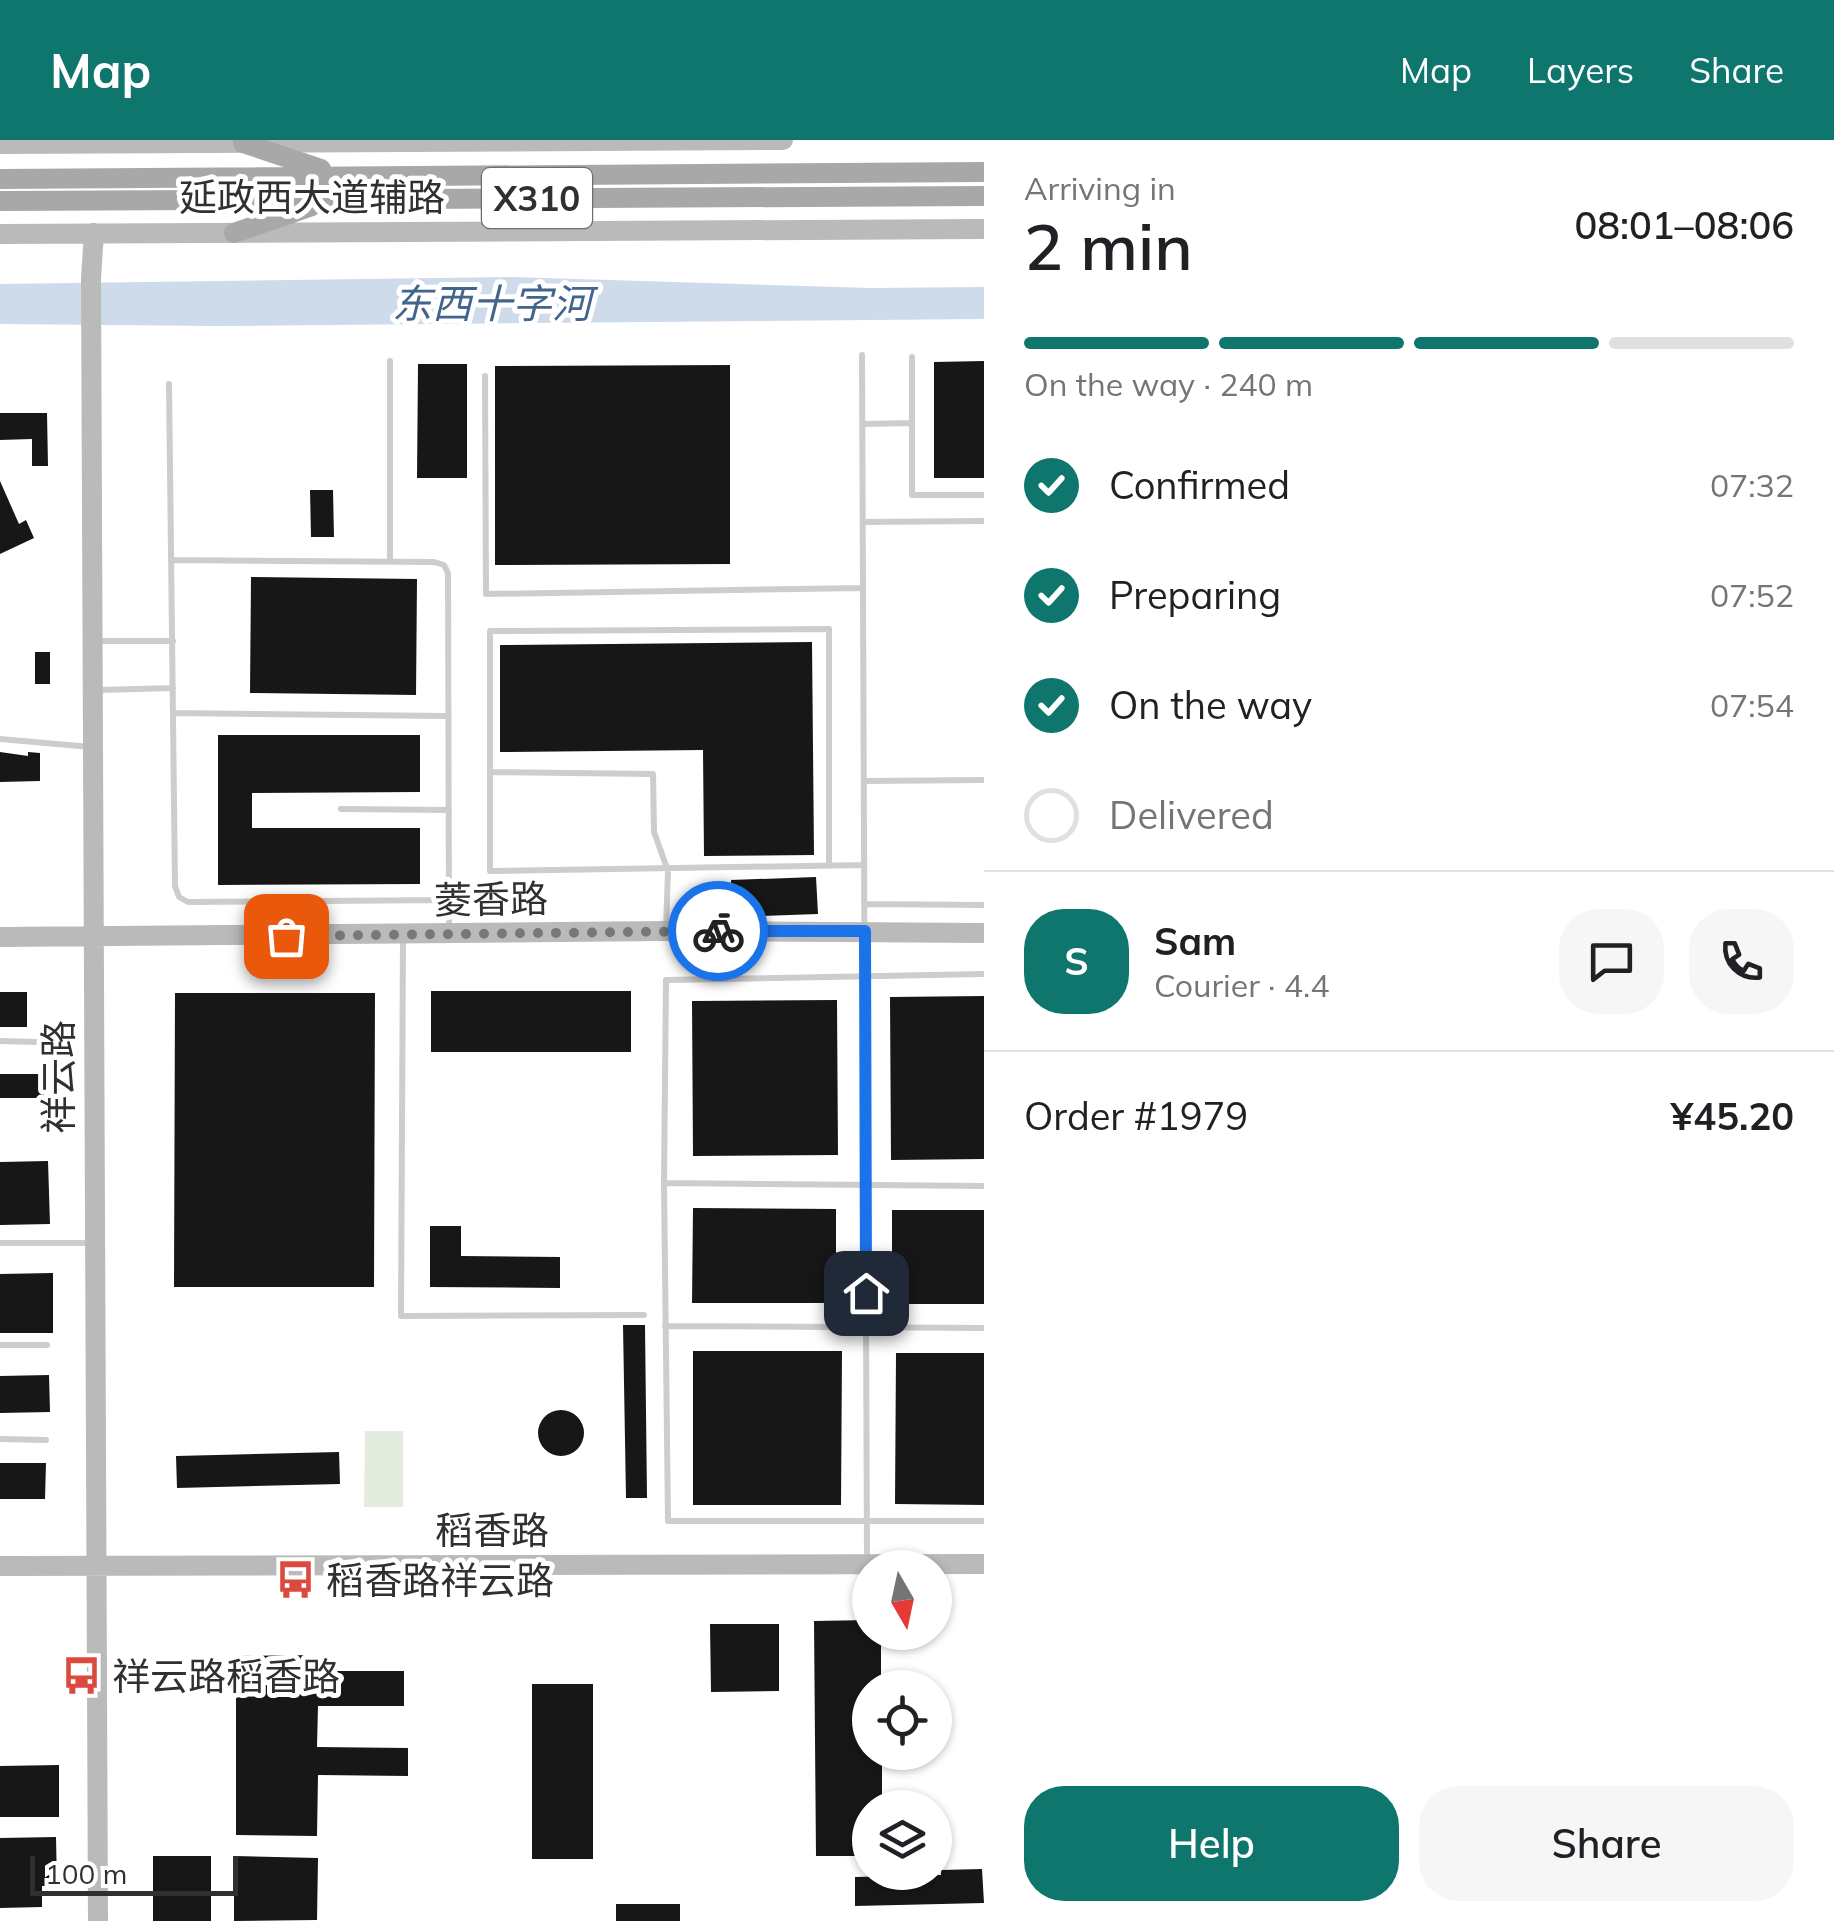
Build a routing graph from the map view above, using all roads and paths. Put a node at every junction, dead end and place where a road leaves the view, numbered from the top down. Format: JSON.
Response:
{"nodes":[{"id":1,"x":784,"y":140,"type":"edge"},
{"id":2,"x":54,"y":142,"type":"edge"},
{"id":3,"x":119,"y":142,"type":"edge"},
{"id":4,"x":244,"y":143,"type":"junction"},
{"id":5,"x":0,"y":144,"type":"edge"},
{"id":6,"x":984,"y":172,"type":"edge"},
{"id":7,"x":337,"y":174,"type":"junction"},
{"id":8,"x":0,"y":178,"type":"edge"},
{"id":9,"x":984,"y":196,"type":"edge"},
{"id":10,"x":330,"y":200,"type":"junction"},
{"id":11,"x":0,"y":202,"type":"edge"},
{"id":12,"x":984,"y":229,"type":"edge"},
{"id":13,"x":234,"y":233,"type":"junction"},
{"id":14,"x":0,"y":234,"type":"edge"},
{"id":15,"x":94,"y":234,"type":"junction"},
{"id":16,"x":862,"y":355,"type":"dead end"},
{"id":17,"x":912,"y":357,"type":"dead end"},
{"id":18,"x":390,"y":361,"type":"dead end"},
{"id":19,"x":484,"y":376,"type":"dead end"},
{"id":20,"x":169,"y":384,"type":"dead end"},
{"id":21,"x":911,"y":423,"type":"junction"},
{"id":22,"x":862,"y":424,"type":"junction"},
{"id":23,"x":984,"y":494,"type":"edge"},
{"id":24,"x":984,"y":521,"type":"edge"},
{"id":25,"x":862,"y":522,"type":"junction"},
{"id":26,"x":171,"y":560,"type":"junction"},
{"id":27,"x":390,"y":561,"type":"junction"},
{"id":28,"x":863,"y":588,"type":"junction"},
{"id":29,"x":92,"y":641,"type":"junction"},
{"id":30,"x":173,"y":641,"type":"junction"},
{"id":31,"x":173,"y":688,"type":"junction"},
{"id":32,"x":92,"y":690,"type":"junction"},
{"id":33,"x":174,"y":713,"type":"junction"},
{"id":34,"x":448,"y":716,"type":"junction"},
{"id":35,"x":0,"y":739,"type":"edge"},
{"id":36,"x":92,"y":747,"type":"junction"},
{"id":37,"x":490,"y":772,"type":"junction"},
{"id":38,"x":864,"y":780,"type":"junction"},
{"id":39,"x":984,"y":780,"type":"edge"},
{"id":40,"x":341,"y":809,"type":"dead end"},
{"id":41,"x":449,"y":810,"type":"junction"},
{"id":42,"x":864,"y":865,"type":"junction"},
{"id":43,"x":829,"y":866,"type":"junction"},
{"id":44,"x":668,"y":870,"type":"junction"},
{"id":45,"x":449,"y":900,"type":"junction"},
{"id":46,"x":864,"y":904,"type":"junction"},
{"id":47,"x":984,"y":905,"type":"edge"},
{"id":48,"x":666,"y":931,"type":"junction"},
{"id":49,"x":865,"y":931,"type":"junction"},
{"id":50,"x":449,"y":934,"type":"junction"},
{"id":51,"x":984,"y":934,"type":"edge"},
{"id":52,"x":403,"y":935,"type":"junction"},
{"id":53,"x":0,"y":937,"type":"edge"},
{"id":54,"x":92,"y":937,"type":"junction"},
{"id":55,"x":984,"y":974,"type":"edge"},
{"id":56,"x":865,"y":976,"type":"junction"},
{"id":57,"x":0,"y":1041,"type":"edge"},
{"id":58,"x":37,"y":1042,"type":"dead end"},
{"id":59,"x":664,"y":1182,"type":"junction"},
{"id":60,"x":866,"y":1185,"type":"junction"},
{"id":61,"x":984,"y":1186,"type":"edge"},
{"id":62,"x":0,"y":1243,"type":"edge"},
{"id":63,"x":94,"y":1243,"type":"junction"},
{"id":64,"x":644,"y":1316,"type":"dead end"},
{"id":65,"x":665,"y":1326,"type":"junction"},
{"id":66,"x":866,"y":1328,"type":"junction"},
{"id":67,"x":984,"y":1328,"type":"edge"},
{"id":68,"x":0,"y":1345,"type":"edge"},
{"id":69,"x":47,"y":1345,"type":"dead end"},
{"id":70,"x":0,"y":1440,"type":"edge"},
{"id":71,"x":46,"y":1440,"type":"dead end"},
{"id":72,"x":867,"y":1520,"type":"junction"},
{"id":73,"x":984,"y":1521,"type":"edge"},
{"id":74,"x":867,"y":1550,"type":"edge"},
{"id":75,"x":852,"y":1563,"type":"edge"},
{"id":76,"x":952,"y":1564,"type":"edge"},
{"id":77,"x":984,"y":1564,"type":"edge"},
{"id":78,"x":0,"y":1566,"type":"edge"},
{"id":79,"x":97,"y":1566,"type":"junction"},
{"id":80,"x":98,"y":1921,"type":"edge"}],
"edges":[{"from":1,"to":4,"type":"street","name":"延政西大道辅路"},
{"from":2,"to":3,"type":"street","name":"延政西大道辅路"},
{"from":2,"to":5,"type":"street","name":"延政西大道辅路"},
{"from":3,"to":4,"type":"street","name":"延政西大道辅路"},
{"from":4,"to":7,"type":"main road"},
{"from":6,"to":7,"type":"main road","number":"X310"},
{"from":7,"to":8,"type":"main road","number":"X310"},
{"from":9,"to":10,"type":"main road","number":"X310"},
{"from":10,"to":11,"type":"main road","number":"X310"},
{"from":10,"to":13,"type":"main road"},
{"from":12,"to":13,"type":"street","name":"延政西大道辅路"},
{"from":13,"to":15,"type":"street","name":"延政西大道辅路"},
{"from":14,"to":15,"type":"street","name":"延政西大道辅路"},
{"from":15,"to":29,"type":"street","name":"祥云路"},
{"from":16,"to":22,"type":"lane"},
{"from":17,"to":21,"type":"lane"},
{"from":18,"to":27,"type":"lane"},
{"from":19,"to":28,"type":"lane"},
{"from":20,"to":26,"type":"lane"},
{"from":21,"to":22,"type":"lane"},
{"from":21,"to":23,"type":"lane"},
{"from":22,"to":25,"type":"lane"},
{"from":24,"to":25,"type":"lane"},
{"from":25,"to":28,"type":"lane"},
{"from":26,"to":27,"type":"lane"},
{"from":26,"to":30,"type":"lane"},
{"from":27,"to":34,"type":"lane"},
{"from":28,"to":38,"type":"lane"},
{"from":29,"to":30,"type":"lane"},
{"from":29,"to":32,"type":"street","name":"祥云路"},
{"from":30,"to":31,"type":"lane"},
{"from":31,"to":32,"type":"lane"},
{"from":31,"to":33,"type":"lane"},
{"from":32,"to":36,"type":"street","name":"祥云路"},
{"from":33,"to":34,"type":"lane"},
{"from":33,"to":45,"type":"lane"},
{"from":34,"to":41,"type":"lane"},
{"from":35,"to":36,"type":"lane"},
{"from":36,"to":54,"type":"street","name":"祥云路"},
{"from":37,"to":43,"type":"lane"},
{"from":37,"to":44,"type":"lane"},
{"from":37,"to":44,"type":"lane"},
{"from":38,"to":39,"type":"lane"},
{"from":38,"to":42,"type":"lane"},
{"from":40,"to":41,"type":"lane"},
{"from":41,"to":45,"type":"lane"},
{"from":42,"to":43,"type":"lane"},
{"from":42,"to":46,"type":"lane"},
{"from":43,"to":44,"type":"lane"},
{"from":44,"to":48,"type":"lane"},
{"from":45,"to":50,"type":"lane"},
{"from":46,"to":47,"type":"lane"},
{"from":46,"to":49,"type":"lane"},
{"from":48,"to":49,"type":"street","name":"菱香路"},
{"from":48,"to":50,"type":"street","name":"菱香路"},
{"from":49,"to":51,"type":"street","name":"菱香路"},
{"from":49,"to":56,"type":"lane"},
{"from":50,"to":52,"type":"street","name":"菱香路"},
{"from":52,"to":54,"type":"street","name":"菱香路"},
{"from":52,"to":64,"type":"lane"},
{"from":53,"to":54,"type":"street","name":"菱香路"},
{"from":54,"to":63,"type":"street","name":"祥云路"},
{"from":55,"to":56,"type":"lane"},
{"from":56,"to":59,"type":"lane"},
{"from":56,"to":60,"type":"lane"},
{"from":57,"to":58,"type":"lane"},
{"from":59,"to":60,"type":"lane"},
{"from":59,"to":65,"type":"lane"},
{"from":60,"to":61,"type":"lane"},
{"from":60,"to":66,"type":"lane"},
{"from":62,"to":63,"type":"lane"},
{"from":63,"to":79,"type":"street","name":"祥云路"},
{"from":65,"to":66,"type":"lane"},
{"from":65,"to":72,"type":"lane"},
{"from":66,"to":67,"type":"lane"},
{"from":66,"to":72,"type":"lane"},
{"from":68,"to":69,"type":"lane"},
{"from":70,"to":71,"type":"lane"},
{"from":72,"to":73,"type":"lane"},
{"from":72,"to":74,"type":"lane"},
{"from":75,"to":79,"type":"street","name":"稻香路"},
{"from":76,"to":77,"type":"street","name":"稻香路"},
{"from":78,"to":79,"type":"street","name":"稻香路"},
{"from":79,"to":80,"type":"street","name":"祥云路"}]}
